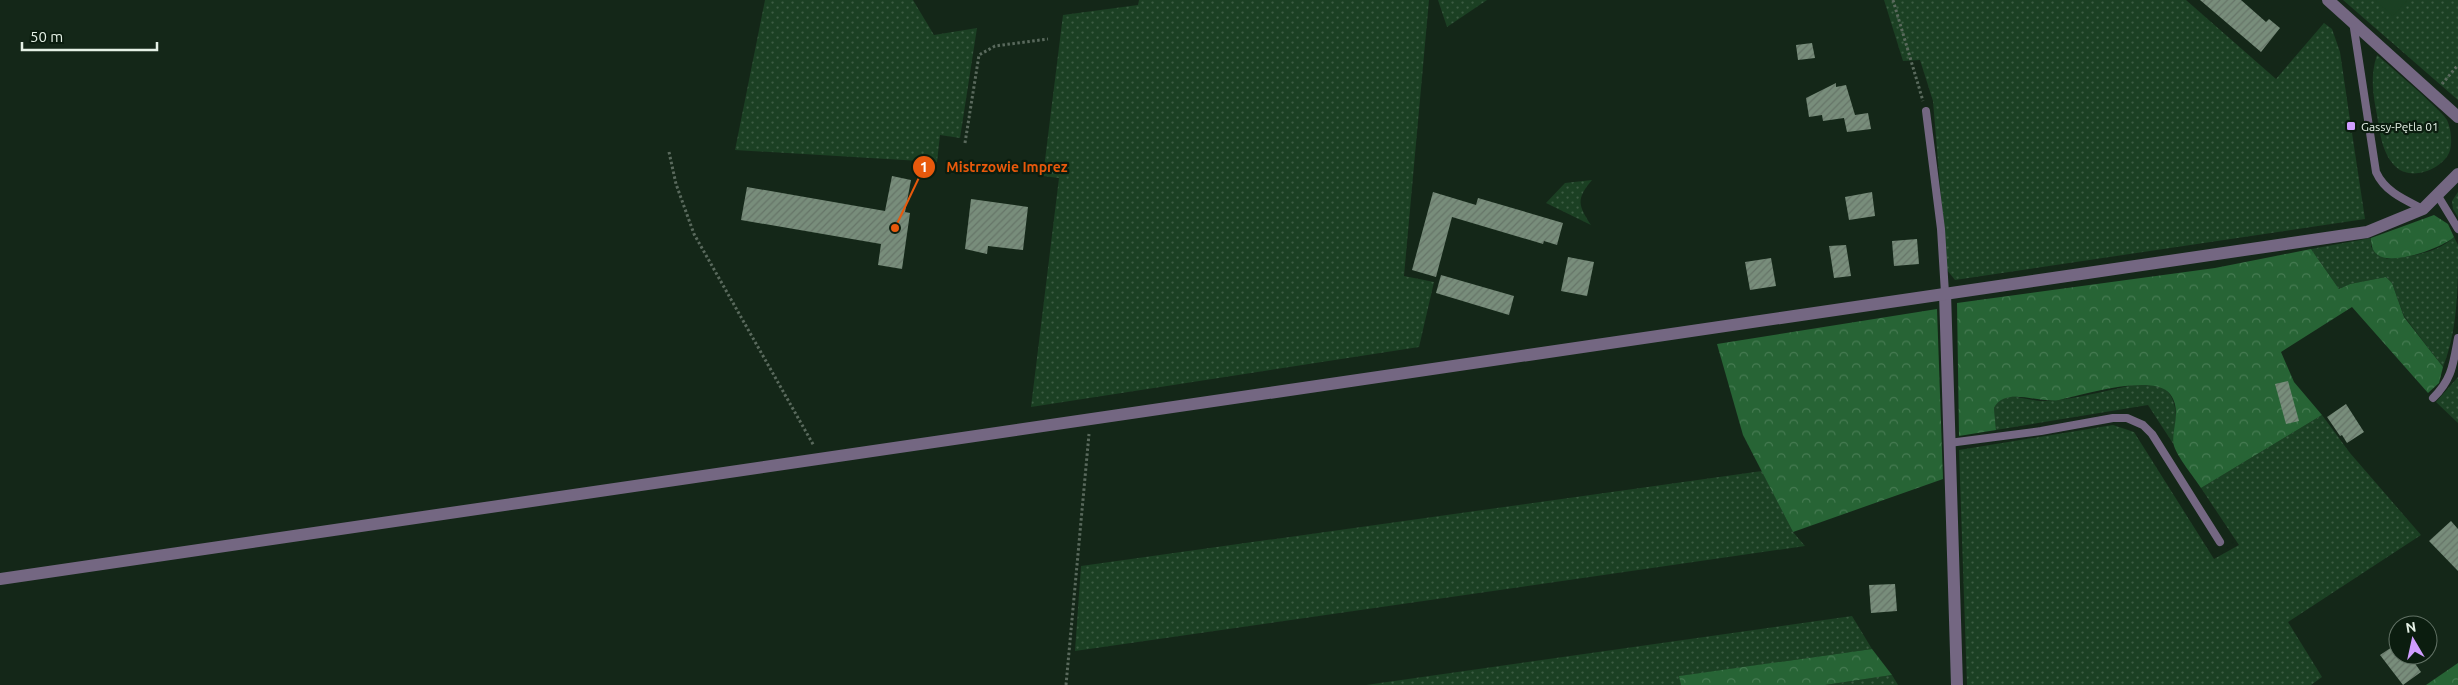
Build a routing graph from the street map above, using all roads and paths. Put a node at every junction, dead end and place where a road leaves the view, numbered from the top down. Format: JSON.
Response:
{"nodes":[{"id":1,"x":1893,"y":0,"type":"edge"},
{"id":2,"x":2328,"y":0,"type":"edge"},
{"id":3,"x":2353,"y":22,"type":"junction"},
{"id":4,"x":1048,"y":39,"type":"dead end"},
{"id":5,"x":2458,"y":65,"type":"edge"},
{"id":6,"x":2433,"y":94,"type":"junction"},
{"id":7,"x":1926,"y":111,"type":"joint"},
{"id":8,"x":2458,"y":117,"type":"edge"},
{"id":9,"x":965,"y":143,"type":"dead end"},
{"id":10,"x":669,"y":152,"type":"dead end"},
{"id":11,"x":2458,"y":174,"type":"edge"},
{"id":12,"x":2438,"y":196,"type":"junction"},
{"id":13,"x":2423,"y":209,"type":"junction"},
{"id":14,"x":2458,"y":229,"type":"edge"},
{"id":15,"x":1945,"y":293,"type":"junction"},
{"id":16,"x":2458,"y":338,"type":"edge"},
{"id":17,"x":2433,"y":398,"type":"dead end"},
{"id":18,"x":1090,"y":420,"type":"junction"},
{"id":19,"x":1949,"y":443,"type":"junction"},
{"id":20,"x":821,"y":459,"type":"junction"},
{"id":21,"x":2220,"y":542,"type":"dead end"},
{"id":22,"x":0,"y":579,"type":"edge"},
{"id":23,"x":1066,"y":685,"type":"edge"},
{"id":24,"x":1957,"y":685,"type":"edge"}],
"edges":[{"from":1,"to":7,"type":"path"},
{"from":2,"to":3,"type":"street"},
{"from":3,"to":6,"type":"street"},
{"from":3,"to":13,"type":"lane"},
{"from":4,"to":9,"type":"path"},
{"from":5,"to":6,"type":"path"},
{"from":6,"to":8,"type":"street"},
{"from":7,"to":15,"type":"lane"},
{"from":10,"to":20,"type":"path"},
{"from":11,"to":12,"type":"street"},
{"from":12,"to":13,"type":"street"},
{"from":12,"to":14,"type":"lane"},
{"from":13,"to":15,"type":"street"},
{"from":15,"to":18,"type":"street"},
{"from":15,"to":19,"type":"street"},
{"from":16,"to":17,"type":"lane"},
{"from":18,"to":20,"type":"street"},
{"from":18,"to":23,"type":"path"},
{"from":19,"to":21,"type":"lane"},
{"from":19,"to":24,"type":"street"},
{"from":20,"to":22,"type":"street"}]}
